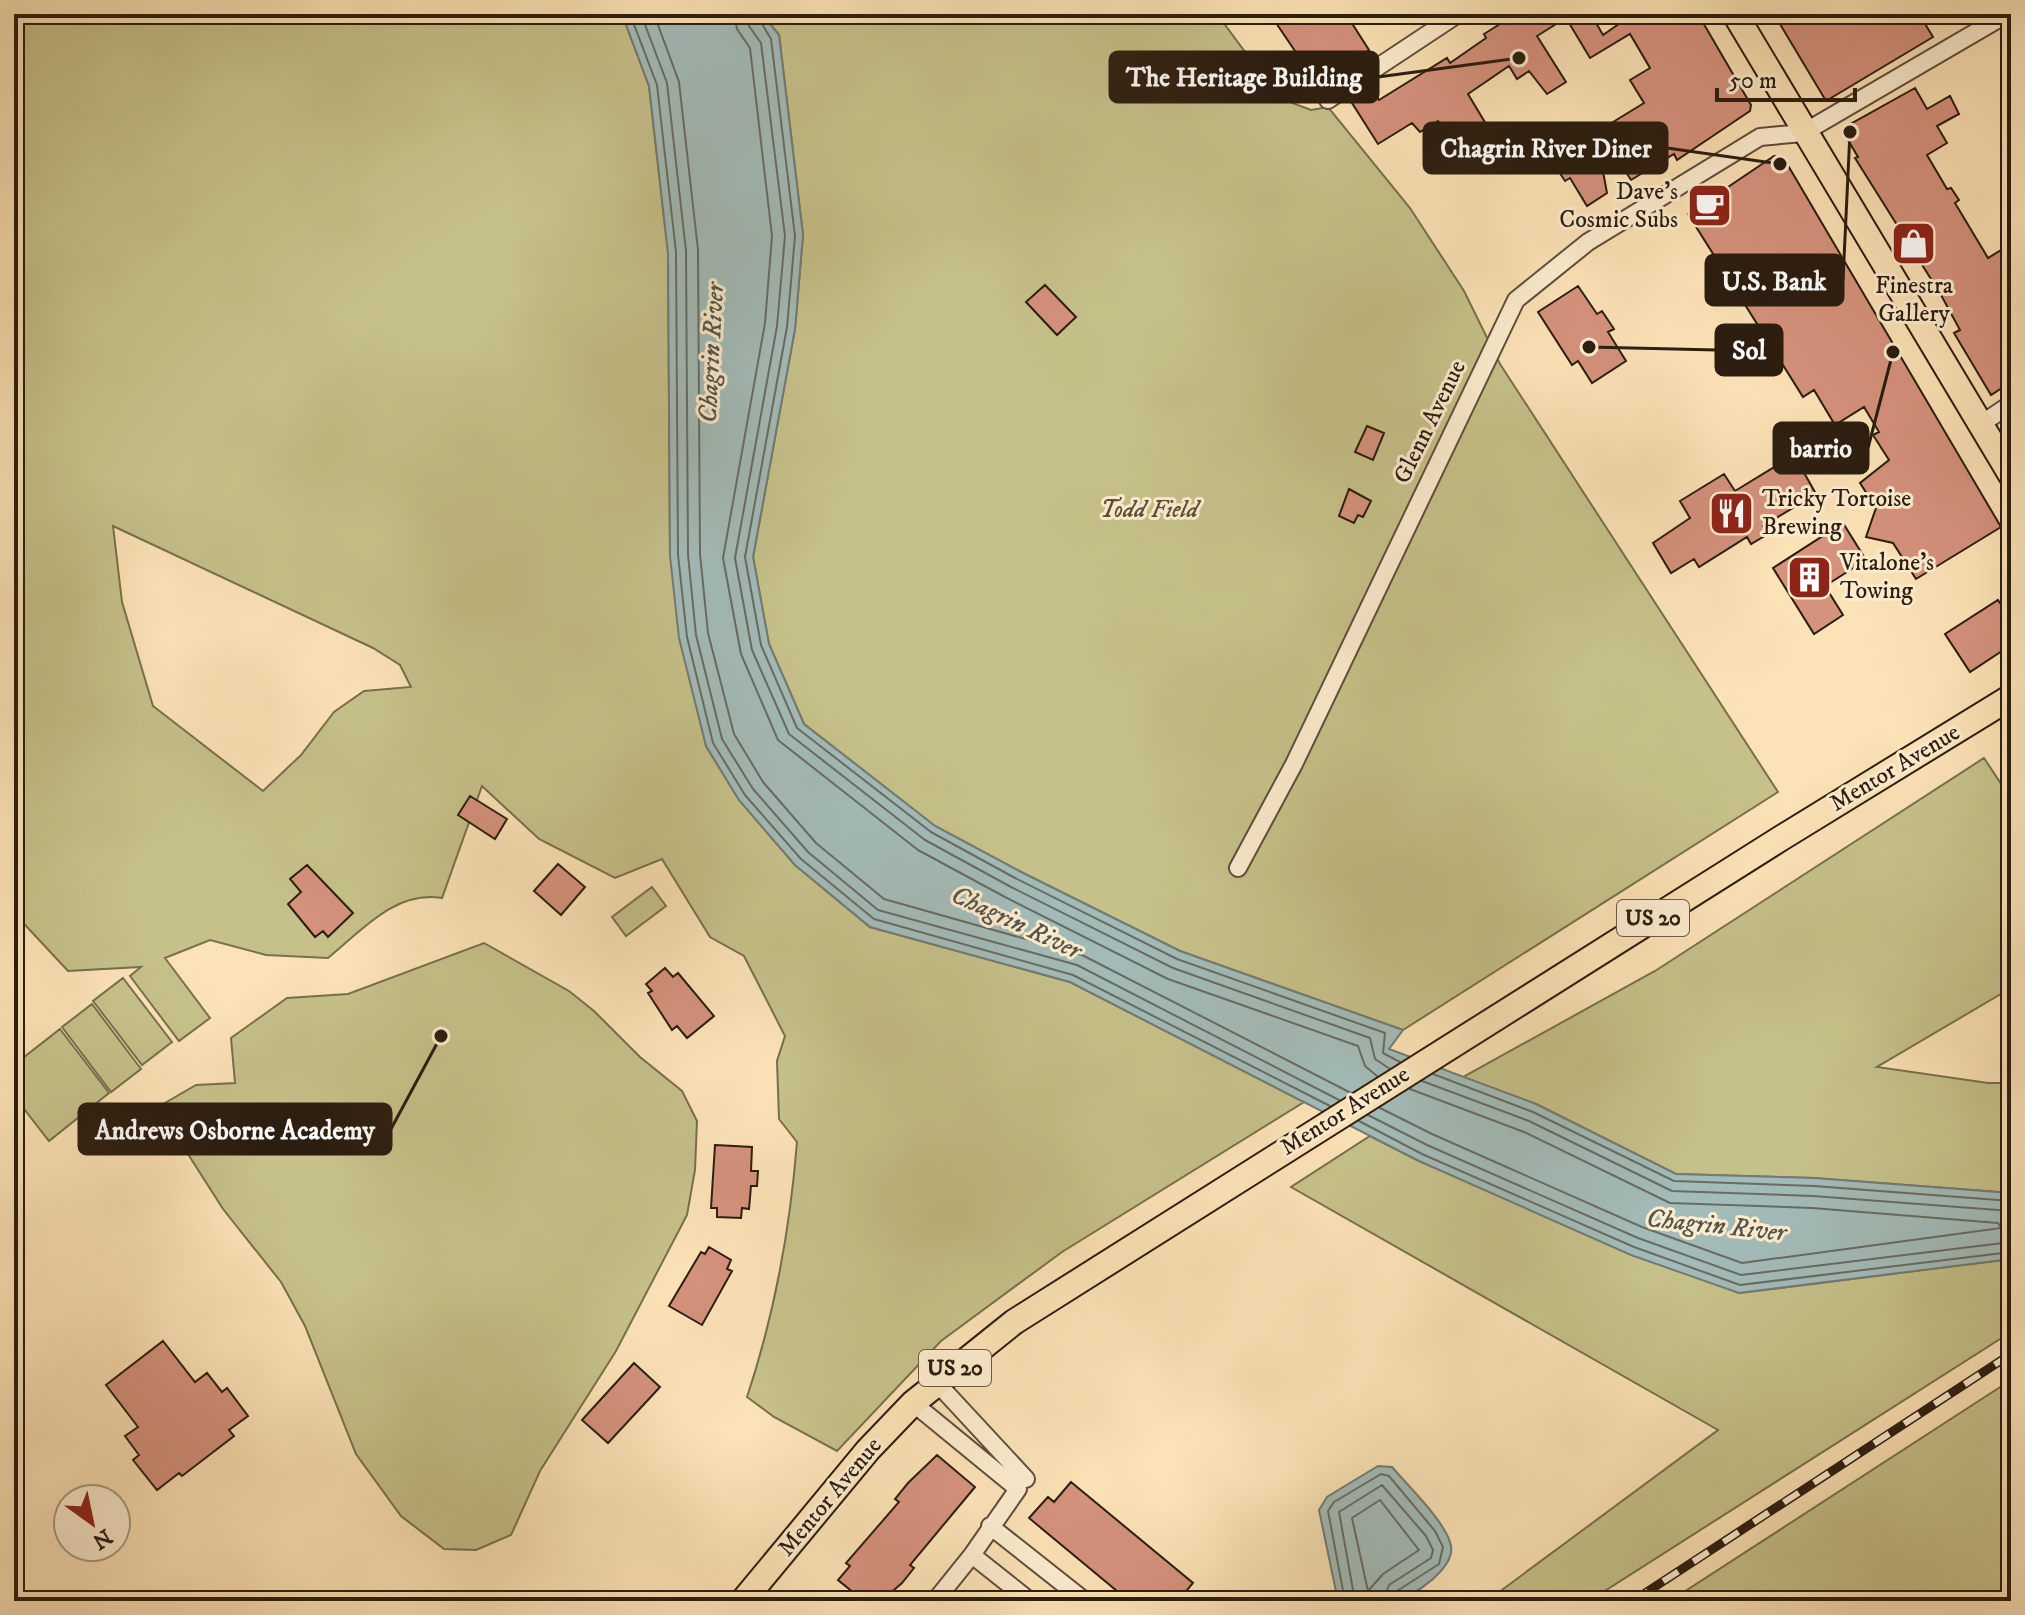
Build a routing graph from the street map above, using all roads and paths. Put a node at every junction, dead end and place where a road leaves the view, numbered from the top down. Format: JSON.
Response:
{"nodes":[{"id":1,"x":1458,"y":14,"type":"edge"},
{"id":2,"x":1735,"y":14,"type":"edge"},
{"id":3,"x":2007,"y":14,"type":"edge"},
{"id":4,"x":1328,"y":100,"type":"dead end"},
{"id":5,"x":1803,"y":133,"type":"junction"},
{"id":6,"x":2011,"y":404,"type":"edge"},
{"id":7,"x":1981,"y":424,"type":"junction"},
{"id":8,"x":2011,"y":475,"type":"edge"},
{"id":9,"x":2011,"y":697,"type":"edge"},
{"id":10,"x":1238,"y":868,"type":"dead end"},
{"id":11,"x":937,"y":1383,"type":"junction"},
{"id":12,"x":913,"y":1403,"type":"junction"},
{"id":13,"x":1026,"y":1479,"type":"dead end"},
{"id":14,"x":990,"y":1526,"type":"junction"},
{"id":15,"x":972,"y":1555,"type":"junction"},
{"id":16,"x":743,"y":1601,"type":"edge"},
{"id":17,"x":935,"y":1601,"type":"edge"},
{"id":18,"x":1030,"y":1601,"type":"edge"},
{"id":19,"x":1085,"y":1601,"type":"edge"}],
"edges":[{"from":1,"to":4,"type":"street"},
{"from":2,"to":5,"type":"main road"},
{"from":3,"to":5,"type":"street"},
{"from":5,"to":7,"type":"main road"},
{"from":5,"to":10,"type":"street","name":"Glenn Avenue"},
{"from":6,"to":7,"type":"street"},
{"from":7,"to":8,"type":"main road"},
{"from":9,"to":11,"type":"main road","name":"Mentor Avenue","number":"US 20"},
{"from":11,"to":12,"type":"main road","name":"Mentor Avenue","number":"US 20"},
{"from":11,"to":13,"type":"street"},
{"from":12,"to":14,"type":"street"},
{"from":12,"to":16,"type":"main road","name":"Mentor Avenue","number":"US 20"},
{"from":14,"to":15,"type":"street"},
{"from":14,"to":19,"type":"street"},
{"from":15,"to":17,"type":"street"},
{"from":15,"to":18,"type":"street"}]}
